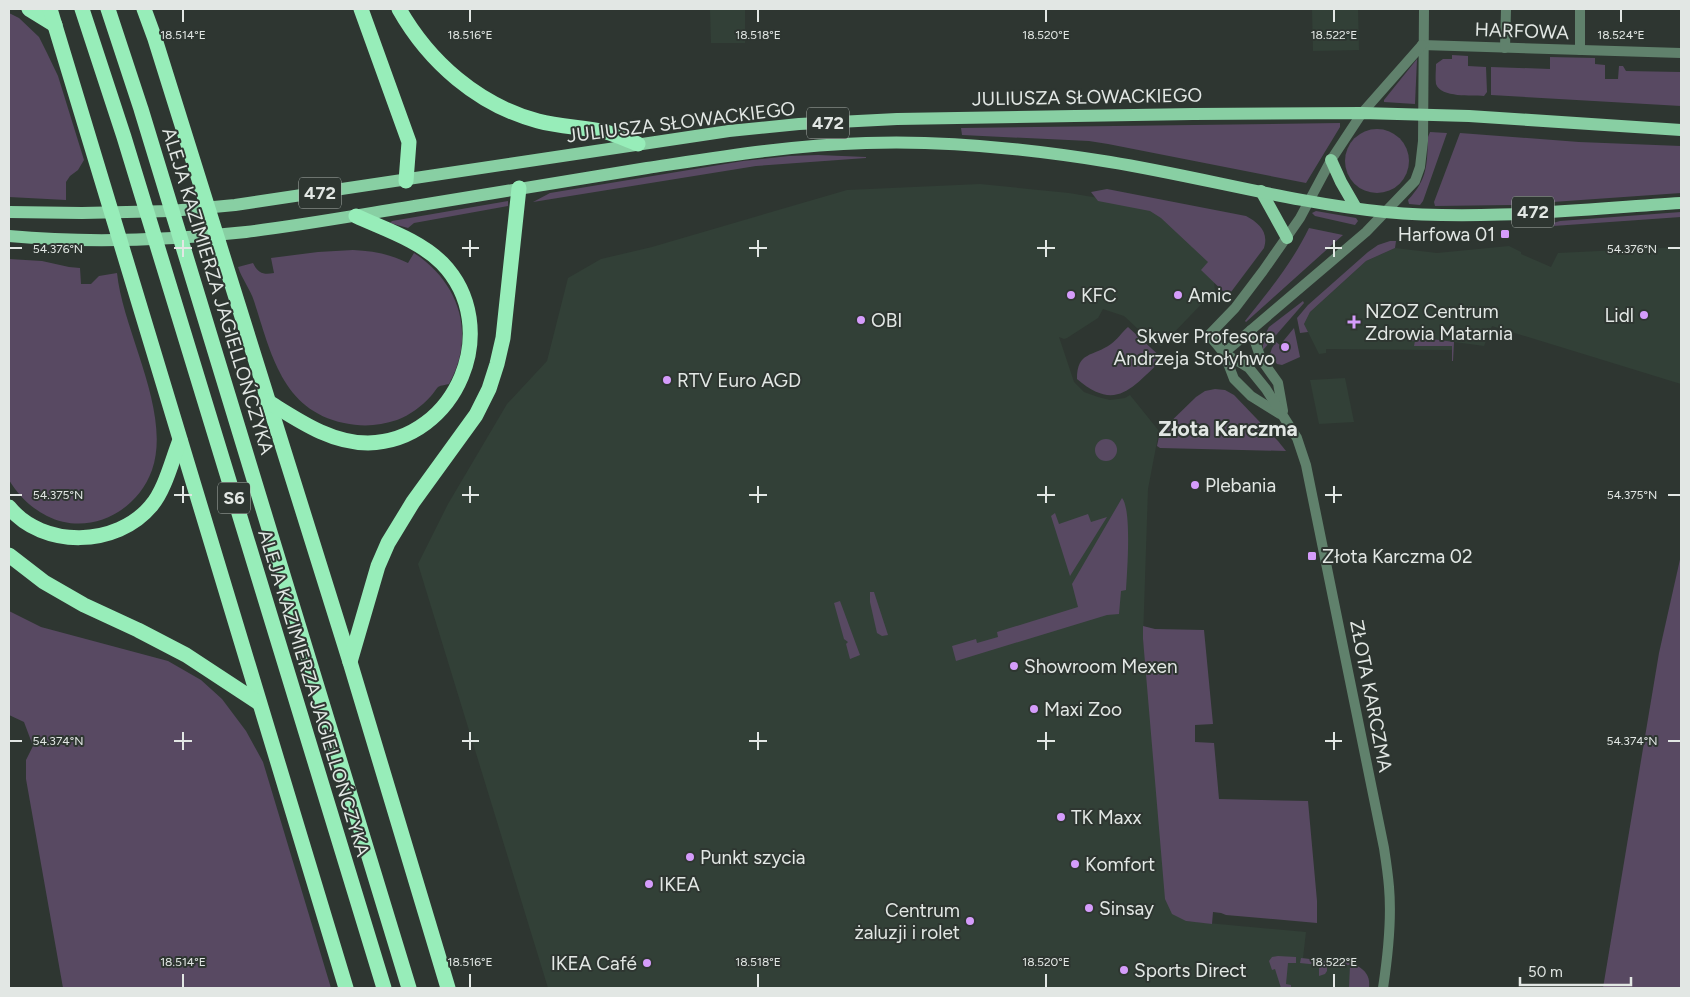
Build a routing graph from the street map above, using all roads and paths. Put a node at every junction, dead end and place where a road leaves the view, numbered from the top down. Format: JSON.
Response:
{"nodes":[{"id":1,"x":29,"y":9,"type":"edge"},
{"id":2,"x":50,"y":9,"type":"edge"},
{"id":3,"x":82,"y":9,"type":"edge"},
{"id":4,"x":108,"y":9,"type":"edge"},
{"id":5,"x":144,"y":9,"type":"edge"},
{"id":6,"x":361,"y":9,"type":"edge"},
{"id":7,"x":399,"y":9,"type":"edge"},
{"id":8,"x":1424,"y":9,"type":"edge"},
{"id":9,"x":1506,"y":9,"type":"edge"},
{"id":10,"x":1580,"y":9,"type":"edge"},
{"id":11,"x":55,"y":25,"type":"junction"},
{"id":12,"x":1422,"y":45,"type":"junction"},
{"id":13,"x":1505,"y":48,"type":"junction"},
{"id":14,"x":1580,"y":50,"type":"junction"},
{"id":15,"x":1681,"y":53,"type":"edge"},
{"id":16,"x":1362,"y":113,"type":"junction"},
{"id":17,"x":1423,"y":115,"type":"junction"},
{"id":18,"x":1681,"y":130,"type":"edge"},
{"id":19,"x":638,"y":144,"type":"junction"},
{"id":20,"x":1331,"y":160,"type":"junction"},
{"id":21,"x":406,"y":181,"type":"junction"},
{"id":22,"x":519,"y":188,"type":"junction"},
{"id":23,"x":1261,"y":191,"type":"junction"},
{"id":24,"x":1310,"y":200,"type":"junction"},
{"id":25,"x":1681,"y":203,"type":"edge"},
{"id":26,"x":1356,"y":208,"type":"junction"},
{"id":27,"x":9,"y":212,"type":"edge"},
{"id":28,"x":1386,"y":212,"type":"junction"},
{"id":29,"x":356,"y":216,"type":"junction"},
{"id":30,"x":9,"y":236,"type":"edge"},
{"id":31,"x":1287,"y":238,"type":"junction"},
{"id":32,"x":1251,"y":330,"type":"junction"},
{"id":33,"x":1224,"y":352,"type":"junction"},
{"id":34,"x":267,"y":401,"type":"junction"},
{"id":35,"x":1284,"y":416,"type":"junction"},
{"id":36,"x":180,"y":440,"type":"junction"},
{"id":37,"x":9,"y":506,"type":"edge"},
{"id":38,"x":9,"y":555,"type":"edge"},
{"id":39,"x":350,"y":662,"type":"junction"},
{"id":40,"x":259,"y":703,"type":"junction"},
{"id":41,"x":346,"y":988,"type":"edge"},
{"id":42,"x":384,"y":988,"type":"edge"},
{"id":43,"x":409,"y":988,"type":"edge"},
{"id":44,"x":448,"y":988,"type":"edge"},
{"id":45,"x":1383,"y":988,"type":"edge"}],
"edges":[{"from":1,"to":11,"type":"highway"},
{"from":2,"to":11,"type":"highway"},
{"from":3,"to":42,"type":"highway","name":"ALEJA KAZIMIERZA JAGIELLOŃCZYKA","number":"S6"},
{"from":4,"to":43,"type":"highway","name":"ALEJA KAZIMIERZA JAGIELLOŃCZYKA","number":"S6"},
{"from":5,"to":34,"type":"highway"},
{"from":6,"to":21,"type":"highway"},
{"from":7,"to":19,"type":"highway"},
{"from":8,"to":12,"type":"street"},
{"from":9,"to":13,"type":"street"},
{"from":10,"to":14,"type":"street"},
{"from":11,"to":36,"type":"highway"},
{"from":12,"to":13,"type":"street","name":"HARFOWA"},
{"from":12,"to":16,"type":"street"},
{"from":12,"to":17,"type":"street"},
{"from":13,"to":14,"type":"street","name":"HARFOWA"},
{"from":14,"to":15,"type":"street","name":"HARFOWA"},
{"from":16,"to":17,"type":"main road","number":"472"},
{"from":16,"to":19,"type":"main road","name":"JULIUSZA SŁOWACKIEGO","number":"472"},
{"from":16,"to":20,"type":"street"},
{"from":17,"to":18,"type":"main road","number":"472"},
{"from":17,"to":28,"type":"street"},
{"from":19,"to":21,"type":"main road","name":"JULIUSZA SŁOWACKIEGO","number":"472"},
{"from":20,"to":24,"type":"street","name":"ZŁOTA KARCZMA"},
{"from":20,"to":26,"type":"main road"},
{"from":21,"to":27,"type":"main road","name":"JULIUSZA SŁOWACKIEGO","number":"472"},
{"from":22,"to":23,"type":"main road","name":"JULIUSZA SŁOWACKIEGO","number":"472"},
{"from":22,"to":29,"type":"main road","name":"JULIUSZA SŁOWACKIEGO","number":"472"},
{"from":22,"to":39,"type":"highway"},
{"from":23,"to":24,"type":"main road","name":"JULIUSZA SŁOWACKIEGO","number":"472"},
{"from":23,"to":31,"type":"main road"},
{"from":24,"to":26,"type":"main road","number":"472"},
{"from":24,"to":31,"type":"street","name":"ZŁOTA KARCZMA"},
{"from":25,"to":28,"type":"main road","number":"472"},
{"from":26,"to":28,"type":"main road","number":"472"},
{"from":28,"to":32,"type":"street"},
{"from":29,"to":30,"type":"main road","name":"JULIUSZA SŁOWACKIEGO","number":"472"},
{"from":29,"to":34,"type":"highway"},
{"from":31,"to":33,"type":"street","name":"ZŁOTA KARCZMA"},
{"from":32,"to":33,"type":"street"},
{"from":32,"to":35,"type":"street","name":"ZŁOTA KARCZMA"},
{"from":33,"to":35,"type":"street","name":"ZŁOTA KARCZMA"},
{"from":33,"to":35,"type":"street","name":"ZŁOTA KARCZMA"},
{"from":34,"to":39,"type":"highway"},
{"from":35,"to":45,"type":"street","name":"ZŁOTA KARCZMA"},
{"from":36,"to":37,"type":"highway"},
{"from":36,"to":40,"type":"highway"},
{"from":38,"to":40,"type":"highway"},
{"from":39,"to":44,"type":"highway"},
{"from":40,"to":41,"type":"highway"}]}
